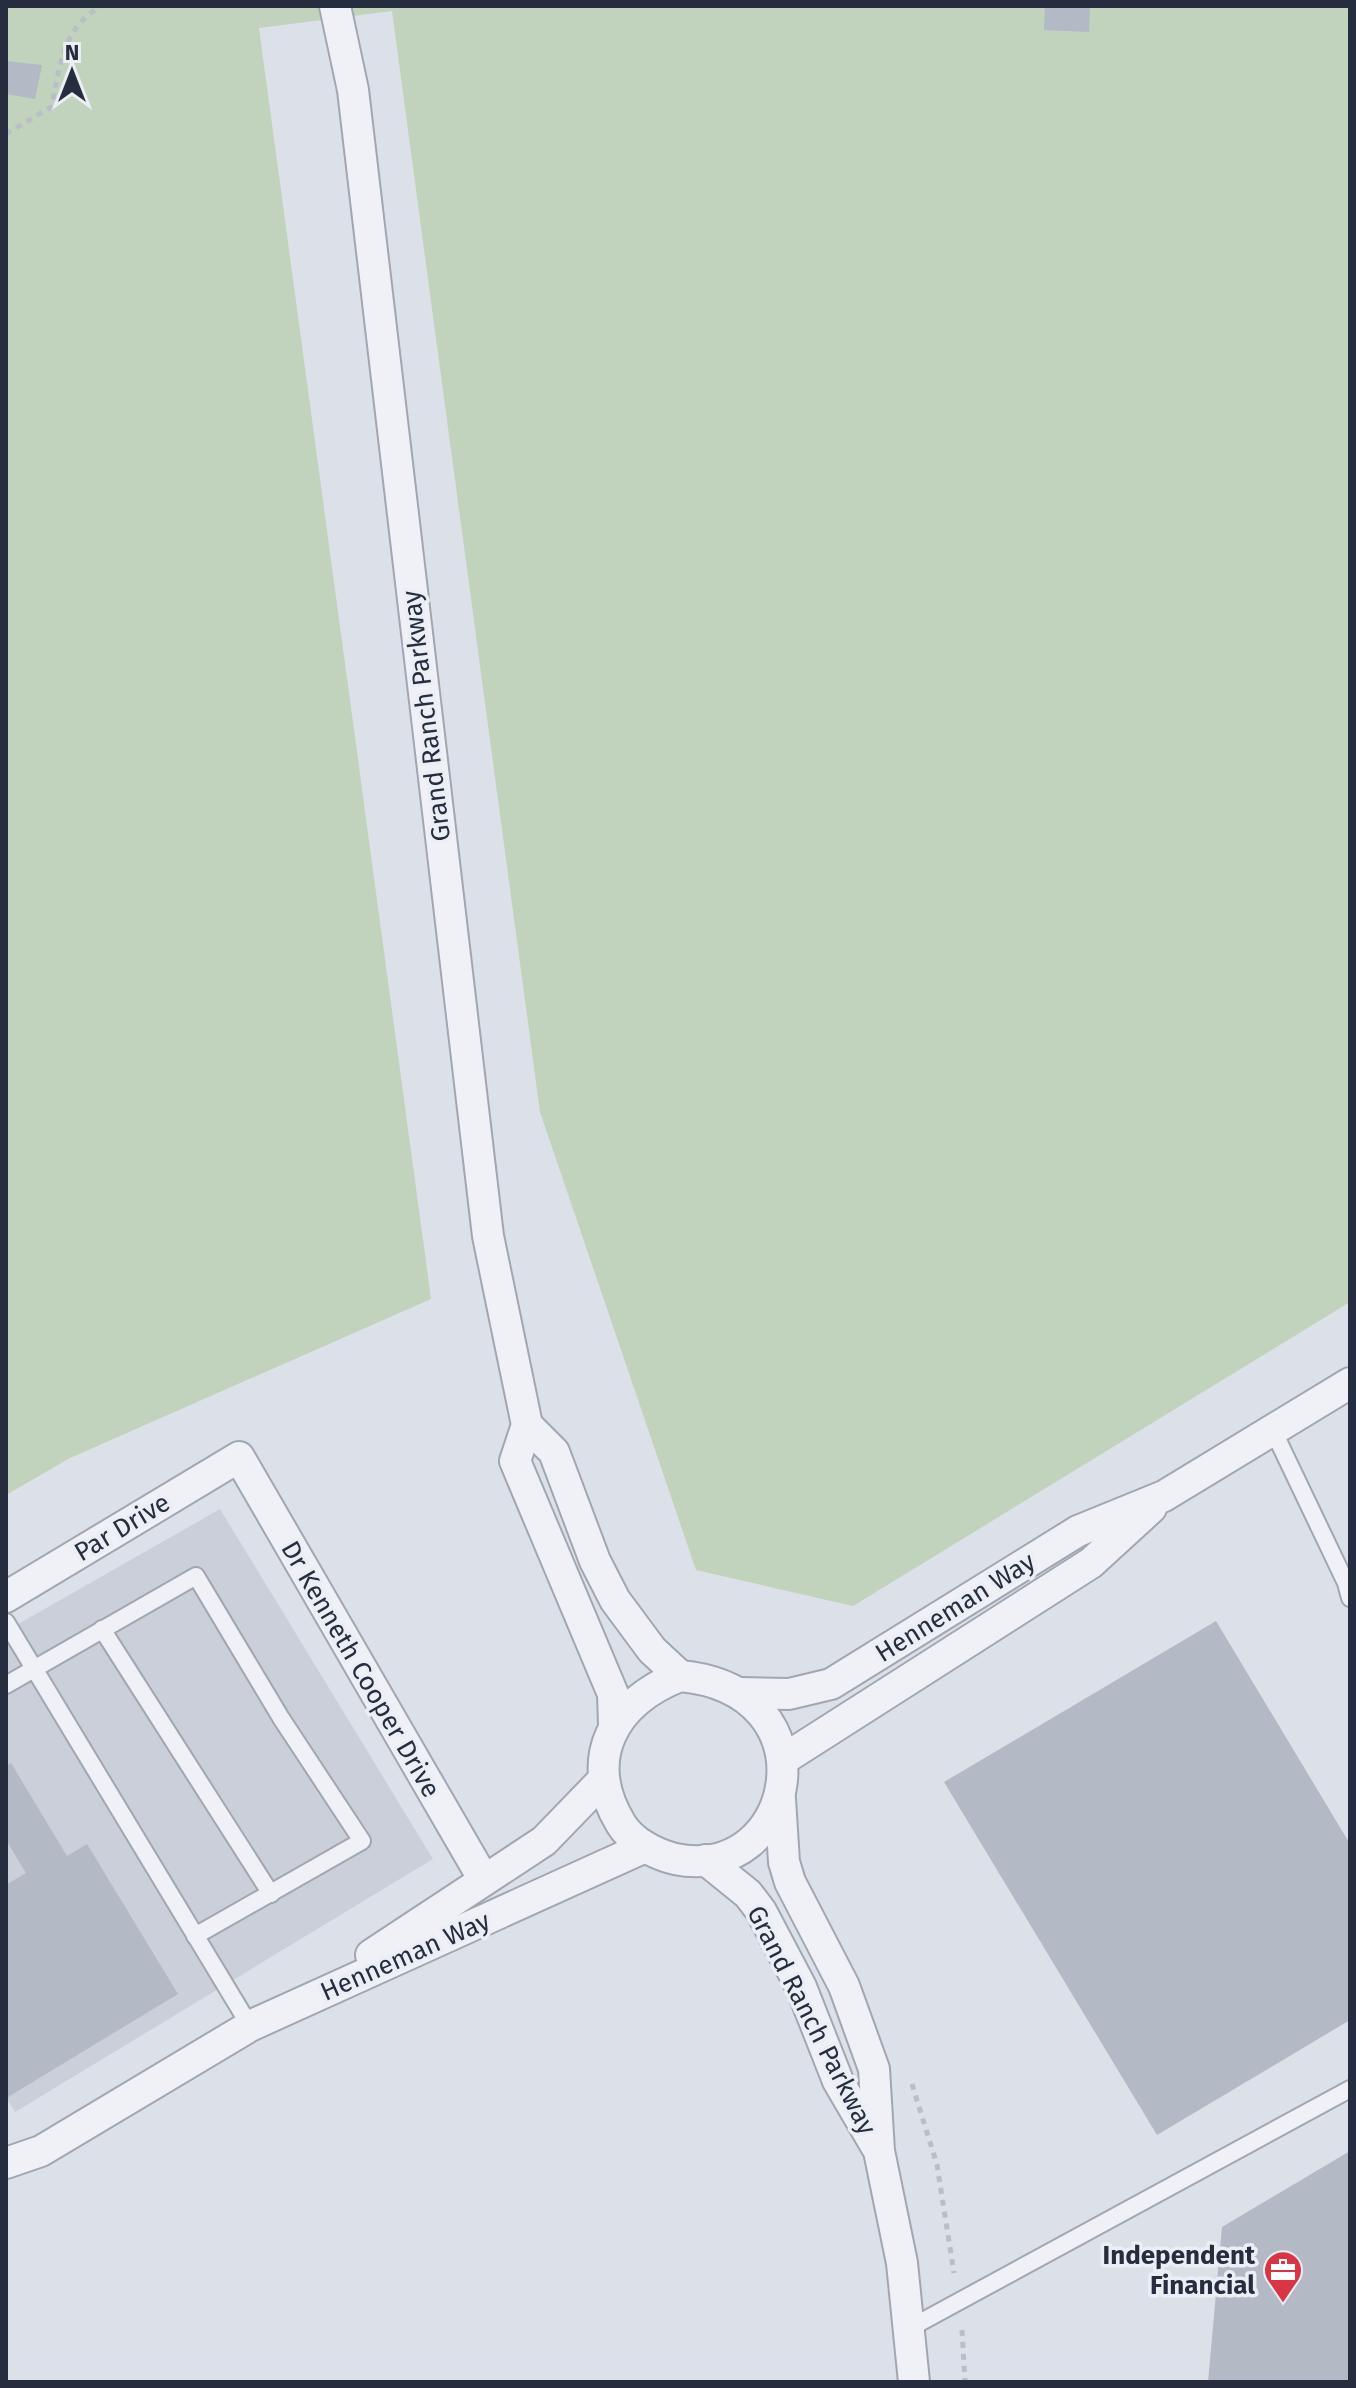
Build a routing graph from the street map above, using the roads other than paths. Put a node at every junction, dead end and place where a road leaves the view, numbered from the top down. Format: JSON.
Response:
{"nodes":[{"id":1,"x":335,"y":6,"type":"edge"},
{"id":2,"x":1350,"y":1383,"type":"edge"},
{"id":3,"x":527,"y":1425,"type":"junction"},
{"id":4,"x":1273,"y":1430,"type":"junction"},
{"id":5,"x":239,"y":1457,"type":"joint"},
{"id":6,"x":1164,"y":1496,"type":"junction"},
{"id":7,"x":1349,"y":1589,"type":"edge"},
{"id":8,"x":6,"y":1597,"type":"edge"},
{"id":9,"x":6,"y":1622,"type":"edge"},
{"id":10,"x":102,"y":1629,"type":"junction"},
{"id":11,"x":34,"y":1668,"type":"junction"},
{"id":12,"x":680,"y":1676,"type":"junction"},
{"id":13,"x":6,"y":1685,"type":"edge"},
{"id":14,"x":741,"y":1693,"type":"junction"},
{"id":15,"x":614,"y":1725,"type":"junction"},
{"id":16,"x":784,"y":1759,"type":"junction"},
{"id":17,"x":603,"y":1780,"type":"junction"},
{"id":18,"x":780,"y":1799,"type":"junction"},
{"id":19,"x":645,"y":1847,"type":"junction"},
{"id":20,"x":706,"y":1860,"type":"junction"},
{"id":21,"x":484,"y":1880,"type":"junction"},
{"id":22,"x":271,"y":1894,"type":"junction"},
{"id":23,"x":195,"y":1936,"type":"junction"},
{"id":24,"x":296,"y":2004,"type":"junction"},
{"id":25,"x":250,"y":2026,"type":"junction"},
{"id":26,"x":1350,"y":2089,"type":"edge"},
{"id":27,"x":879,"y":2151,"type":"junction"},
{"id":28,"x":6,"y":2163,"type":"edge"},
{"id":29,"x":910,"y":2328,"type":"junction"},
{"id":30,"x":914,"y":2382,"type":"edge"}],
"edges":[{"from":1,"to":3,"type":"street","name":"Grand Ranch Parkway"},
{"from":2,"to":4,"type":"street","name":"Henneman Way"},
{"from":3,"to":12,"type":"street"},
{"from":3,"to":15,"type":"street","name":"Grand Ranch Parkway"},
{"from":4,"to":6,"type":"street","name":"Henneman Way"},
{"from":4,"to":7,"type":"lane"},
{"from":5,"to":8,"type":"street","name":"Par Drive"},
{"from":5,"to":21,"type":"street","name":"Dr Kenneth Cooper Drive"},
{"from":6,"to":14,"type":"street","name":"Henneman Way"},
{"from":6,"to":16,"type":"street","name":"Henneman Way"},
{"from":9,"to":11,"type":"lane"},
{"from":10,"to":11,"type":"lane"},
{"from":10,"to":22,"type":"lane"},
{"from":10,"to":22,"type":"lane"},
{"from":11,"to":13,"type":"lane"},
{"from":11,"to":23,"type":"lane"},
{"from":12,"to":14,"type":"street"},
{"from":12,"to":15,"type":"street"},
{"from":14,"to":16,"type":"street"},
{"from":15,"to":17,"type":"street"},
{"from":16,"to":18,"type":"street"},
{"from":17,"to":19,"type":"street"},
{"from":17,"to":21,"type":"street","name":"Henneman Way"},
{"from":18,"to":20,"type":"street"},
{"from":18,"to":27,"type":"street","name":"Grand Ranch Parkway"},
{"from":19,"to":20,"type":"street"},
{"from":19,"to":24,"type":"street","name":"Henneman Way"},
{"from":20,"to":27,"type":"street","name":"Grand Ranch Parkway"},
{"from":21,"to":24,"type":"street","name":"Henneman Way"},
{"from":22,"to":23,"type":"lane"},
{"from":23,"to":25,"type":"lane"},
{"from":24,"to":25,"type":"street","name":"Henneman Way"},
{"from":25,"to":28,"type":"street","name":"Henneman Way"},
{"from":26,"to":29,"type":"lane"},
{"from":27,"to":29,"type":"street","name":"Grand Ranch Parkway"},
{"from":29,"to":30,"type":"street","name":"Grand Ranch Parkway"}]}
